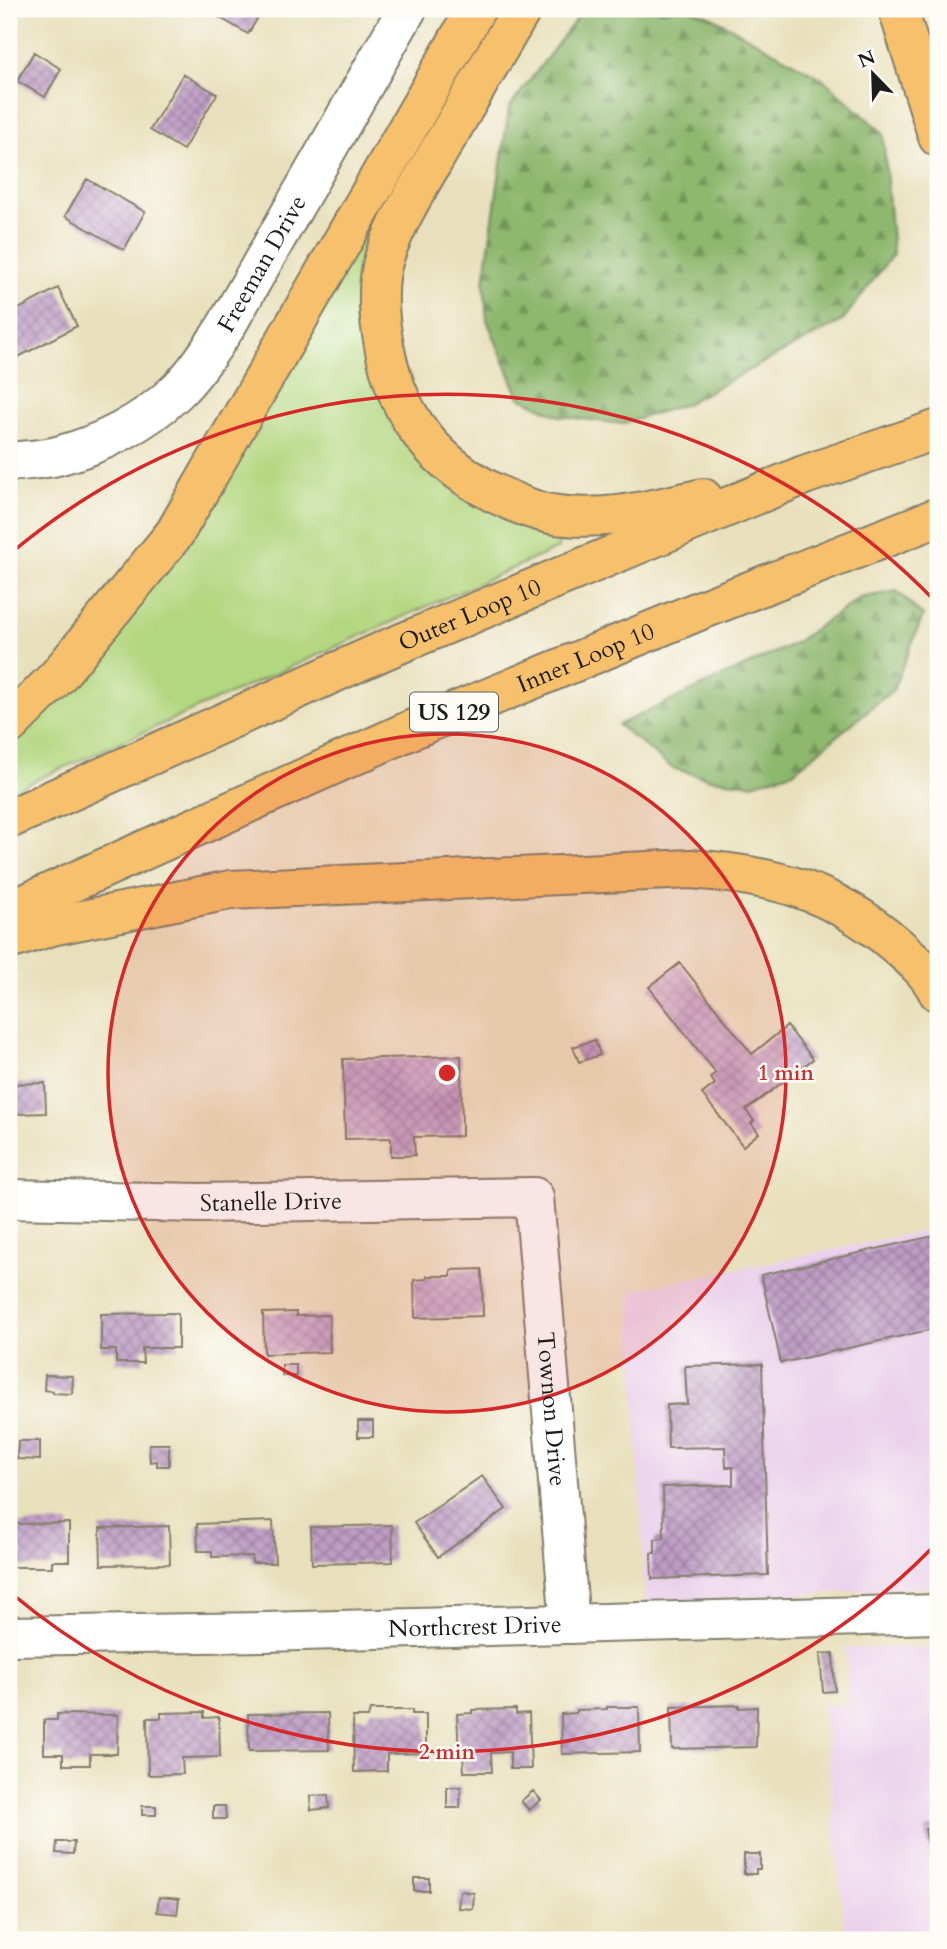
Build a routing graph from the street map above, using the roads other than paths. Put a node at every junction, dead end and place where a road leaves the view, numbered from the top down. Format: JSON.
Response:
{"nodes":[{"id":1,"x":407,"y":9,"type":"edge"},
{"id":2,"x":476,"y":9,"type":"edge"},
{"id":3,"x":522,"y":9,"type":"edge"},
{"id":4,"x":898,"y":9,"type":"edge"},
{"id":5,"x":938,"y":137,"type":"edge"},
{"id":6,"x":938,"y":429,"type":"edge"},
{"id":7,"x":9,"y":462,"type":"edge"},
{"id":8,"x":804,"y":475,"type":"junction"},
{"id":9,"x":938,"y":517,"type":"edge"},
{"id":10,"x":9,"y":725,"type":"edge"},
{"id":11,"x":9,"y":819,"type":"edge"},
{"id":12,"x":9,"y":911,"type":"edge"},
{"id":13,"x":9,"y":940,"type":"edge"},
{"id":14,"x":938,"y":992,"type":"edge"},
{"id":15,"x":534,"y":1197,"type":"joint"},
{"id":16,"x":9,"y":1199,"type":"edge"},
{"id":17,"x":938,"y":1614,"type":"edge"},
{"id":18,"x":570,"y":1623,"type":"junction"},
{"id":19,"x":9,"y":1636,"type":"edge"}],
"edges":[{"from":1,"to":7,"type":"street","name":"Freeman Drive"},
{"from":2,"to":10,"type":"highway"},
{"from":3,"to":8,"type":"highway"},
{"from":4,"to":5,"type":"highway"},
{"from":6,"to":8,"type":"highway","name":"Outer Loop 10"},
{"from":8,"to":11,"type":"highway","name":"Outer Loop 10"},
{"from":9,"to":12,"type":"highway","name":"Inner Loop 10","number":"US 129"},
{"from":13,"to":14,"type":"highway"},
{"from":15,"to":16,"type":"street","name":"Stanelle Drive"},
{"from":15,"to":18,"type":"street","name":"Townon Drive"},
{"from":17,"to":18,"type":"street","name":"Northcrest Drive"},
{"from":18,"to":19,"type":"street","name":"Northcrest Drive"}]}
